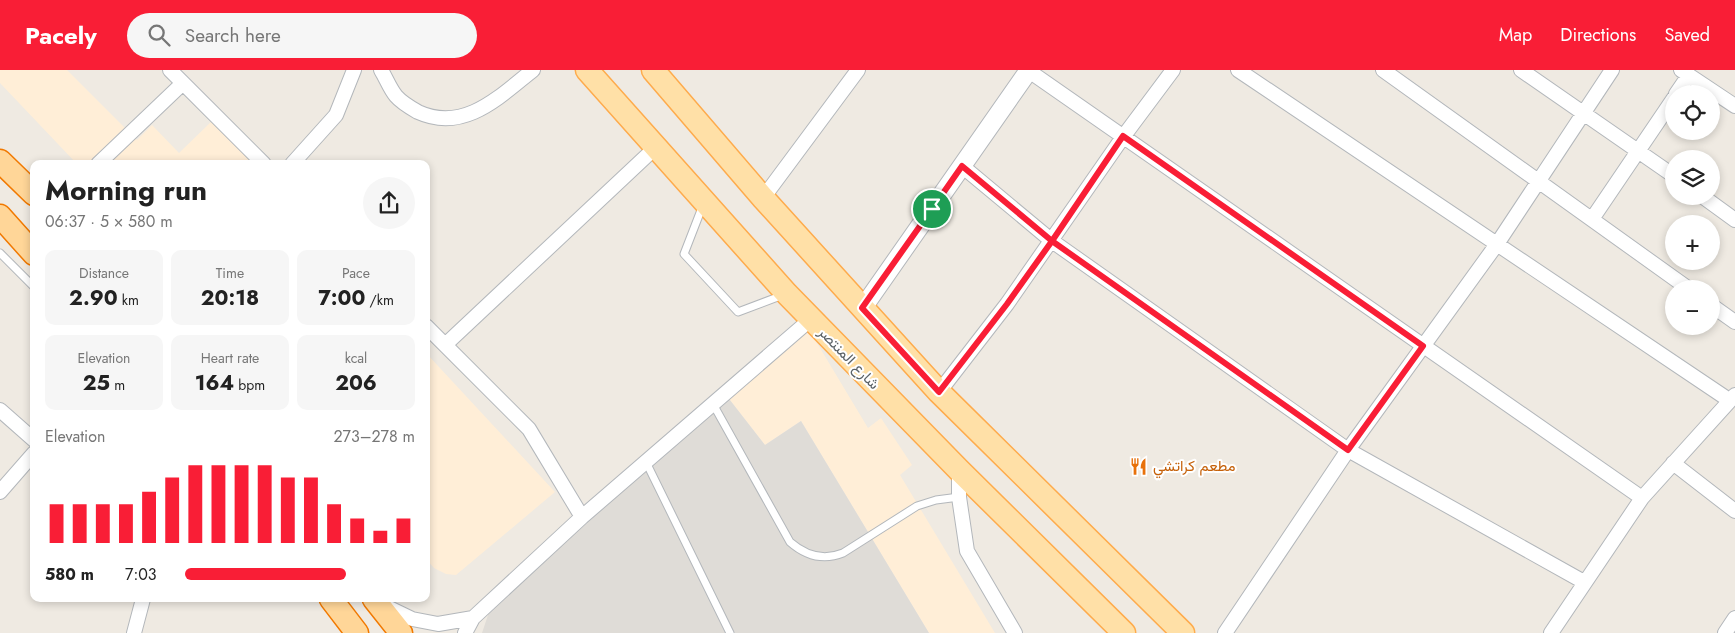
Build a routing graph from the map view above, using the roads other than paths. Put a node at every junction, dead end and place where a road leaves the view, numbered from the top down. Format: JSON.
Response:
{"nodes":[{"id":1,"x":170,"y":70,"type":"edge"},
{"id":2,"x":354,"y":70,"type":"edge"},
{"id":3,"x":381,"y":70,"type":"edge"},
{"id":4,"x":532,"y":70,"type":"edge"},
{"id":5,"x":587,"y":70,"type":"edge"},
{"id":6,"x":653,"y":70,"type":"edge"},
{"id":7,"x":858,"y":70,"type":"edge"},
{"id":8,"x":1029,"y":70,"type":"edge"},
{"id":9,"x":1173,"y":70,"type":"edge"},
{"id":10,"x":1238,"y":70,"type":"edge"},
{"id":11,"x":1383,"y":70,"type":"edge"},
{"id":12,"x":1521,"y":70,"type":"edge"},
{"id":13,"x":1612,"y":70,"type":"edge"},
{"id":14,"x":1685,"y":73,"type":"edge"},
{"id":15,"x":184,"y":83,"type":"junction"},
{"id":16,"x":1680,"y":85,"type":"edge"},
{"id":17,"x":1735,"y":106,"type":"edge"},
{"id":18,"x":1665,"y":111,"type":"edge"},
{"id":19,"x":1583,"y":113,"type":"junction"},
{"id":20,"x":1123,"y":136,"type":"junction"},
{"id":21,"x":656,"y":147,"type":"junction"},
{"id":22,"x":1639,"y":150,"type":"junction"},
{"id":23,"x":102,"y":160,"type":"edge"},
{"id":24,"x":260,"y":160,"type":"edge"},
{"id":25,"x":296,"y":160,"type":"edge"},
{"id":26,"x":0,"y":161,"type":"edge"},
{"id":27,"x":962,"y":166,"type":"junction"},
{"id":28,"x":1665,"y":169,"type":"edge"},
{"id":29,"x":1539,"y":181,"type":"junction"},
{"id":30,"x":30,"y":190,"type":"edge"},
{"id":31,"x":763,"y":198,"type":"junction"},
{"id":32,"x":704,"y":202,"type":"junction"},
{"id":33,"x":1714,"y":205,"type":"edge"},
{"id":34,"x":0,"y":216,"type":"edge"},
{"id":35,"x":1592,"y":219,"type":"junction"},
{"id":36,"x":1735,"y":220,"type":"edge"},
{"id":37,"x":1052,"y":241,"type":"junction"},
{"id":38,"x":1497,"y":244,"type":"junction"},
{"id":39,"x":30,"y":250,"type":"edge"},
{"id":40,"x":0,"y":253,"type":"edge"},
{"id":41,"x":1677,"y":280,"type":"edge"},
{"id":42,"x":30,"y":283,"type":"edge"},
{"id":43,"x":787,"y":294,"type":"junction"},
{"id":44,"x":862,"y":308,"type":"junction"},
{"id":45,"x":1720,"y":311,"type":"edge"},
{"id":46,"x":811,"y":319,"type":"junction"},
{"id":47,"x":1735,"y":322,"type":"edge"},
{"id":48,"x":430,"y":330,"type":"edge"},
{"id":49,"x":445,"y":345,"type":"junction"},
{"id":50,"x":1423,"y":346,"type":"junction"},
{"id":51,"x":939,"y":392,"type":"junction"},
{"id":52,"x":1732,"y":398,"type":"edge"},
{"id":53,"x":713,"y":404,"type":"junction"},
{"id":54,"x":0,"y":410,"type":"edge"},
{"id":55,"x":30,"y":436,"type":"edge"},
{"id":56,"x":1348,"y":450,"type":"junction"},
{"id":57,"x":30,"y":458,"type":"edge"},
{"id":58,"x":646,"y":462,"type":"junction"},
{"id":59,"x":1673,"y":463,"type":"junction"},
{"id":60,"x":959,"y":470,"type":"junction"},
{"id":61,"x":0,"y":492,"type":"edge"},
{"id":62,"x":959,"y":497,"type":"junction"},
{"id":63,"x":1642,"y":498,"type":"junction"},
{"id":64,"x":1735,"y":511,"type":"edge"},
{"id":65,"x":582,"y":517,"type":"junction"},
{"id":66,"x":1584,"y":582,"type":"junction"},
{"id":67,"x":142,"y":602,"type":"edge"},
{"id":68,"x":333,"y":602,"type":"edge"},
{"id":69,"x":377,"y":602,"type":"edge"},
{"id":70,"x":379,"y":602,"type":"edge"},
{"id":71,"x":473,"y":618,"type":"junction"},
{"id":72,"x":1735,"y":618,"type":"edge"},
{"id":73,"x":134,"y":633,"type":"edge"},
{"id":74,"x":357,"y":633,"type":"edge"},
{"id":75,"x":401,"y":633,"type":"edge"},
{"id":76,"x":465,"y":633,"type":"edge"},
{"id":77,"x":730,"y":633,"type":"edge"},
{"id":78,"x":1014,"y":633,"type":"edge"},
{"id":79,"x":1124,"y":633,"type":"edge"},
{"id":80,"x":1183,"y":633,"type":"edge"},
{"id":81,"x":1225,"y":633,"type":"edge"},
{"id":82,"x":1551,"y":633,"type":"edge"},
{"id":83,"x":1724,"y":633,"type":"edge"}],
"edges":[{"from":1,"to":15,"type":"street"},
{"from":2,"to":25,"type":"street"},
{"from":3,"to":4,"type":"street"},
{"from":5,"to":21,"type":"main road","name":"شارع المنتصر"},
{"from":6,"to":31,"type":"main road"},
{"from":7,"to":31,"type":"street"},
{"from":8,"to":20,"type":"street"},
{"from":8,"to":27,"type":"street"},
{"from":9,"to":20,"type":"street"},
{"from":10,"to":38,"type":"street"},
{"from":11,"to":29,"type":"street"},
{"from":12,"to":19,"type":"street"},
{"from":13,"to":19,"type":"street"},
{"from":14,"to":16,"type":"street"},
{"from":14,"to":17,"type":"street"},
{"from":15,"to":23,"type":"street"},
{"from":15,"to":24,"type":"street"},
{"from":18,"to":22,"type":"street"},
{"from":19,"to":22,"type":"street"},
{"from":19,"to":29,"type":"street"},
{"from":20,"to":37,"type":"street"},
{"from":20,"to":50,"type":"street"},
{"from":21,"to":32,"type":"main road","name":"شارع المنتصر"},
{"from":21,"to":49,"type":"street"},
{"from":22,"to":28,"type":"street"},
{"from":22,"to":35,"type":"street"},
{"from":26,"to":30,"type":"highway"},
{"from":27,"to":37,"type":"street"},
{"from":27,"to":44,"type":"street"},
{"from":29,"to":35,"type":"street"},
{"from":29,"to":38,"type":"street"},
{"from":31,"to":44,"type":"main road"},
{"from":32,"to":43,"type":"main road","name":"شارع المنتصر"},
{"from":32,"to":43,"type":"lane"},
{"from":33,"to":36,"type":"street"},
{"from":34,"to":39,"type":"highway"},
{"from":35,"to":41,"type":"street"},
{"from":37,"to":51,"type":"street"},
{"from":37,"to":56,"type":"street"},
{"from":38,"to":50,"type":"street"},
{"from":38,"to":52,"type":"street"},
{"from":40,"to":42,"type":"lane"},
{"from":43,"to":46,"type":"main road","name":"شارع المنتصر"},
{"from":44,"to":51,"type":"main road"},
{"from":45,"to":47,"type":"street"},
{"from":46,"to":53,"type":"street"},
{"from":46,"to":60,"type":"main road","name":"شارع المنتصر"},
{"from":48,"to":49,"type":"street"},
{"from":49,"to":65,"type":"street"},
{"from":50,"to":56,"type":"street"},
{"from":50,"to":63,"type":"street"},
{"from":51,"to":80,"type":"main road"},
{"from":52,"to":59,"type":"street"},
{"from":53,"to":58,"type":"street"},
{"from":53,"to":62,"type":"lane"},
{"from":54,"to":55,"type":"street"},
{"from":56,"to":66,"type":"street"},
{"from":56,"to":81,"type":"street"},
{"from":57,"to":61,"type":"street"},
{"from":58,"to":65,"type":"street"},
{"from":58,"to":77,"type":"lane"},
{"from":59,"to":63,"type":"street"},
{"from":59,"to":64,"type":"street"},
{"from":60,"to":62,"type":"street"},
{"from":60,"to":79,"type":"main road","name":"شارع المنتصر"},
{"from":62,"to":78,"type":"street"},
{"from":63,"to":66,"type":"street"},
{"from":65,"to":71,"type":"street"},
{"from":66,"to":82,"type":"street"},
{"from":67,"to":73,"type":"street"},
{"from":68,"to":74,"type":"highway"},
{"from":69,"to":75,"type":"highway"},
{"from":70,"to":71,"type":"street"},
{"from":71,"to":76,"type":"street"},
{"from":72,"to":83,"type":"street"}]}
